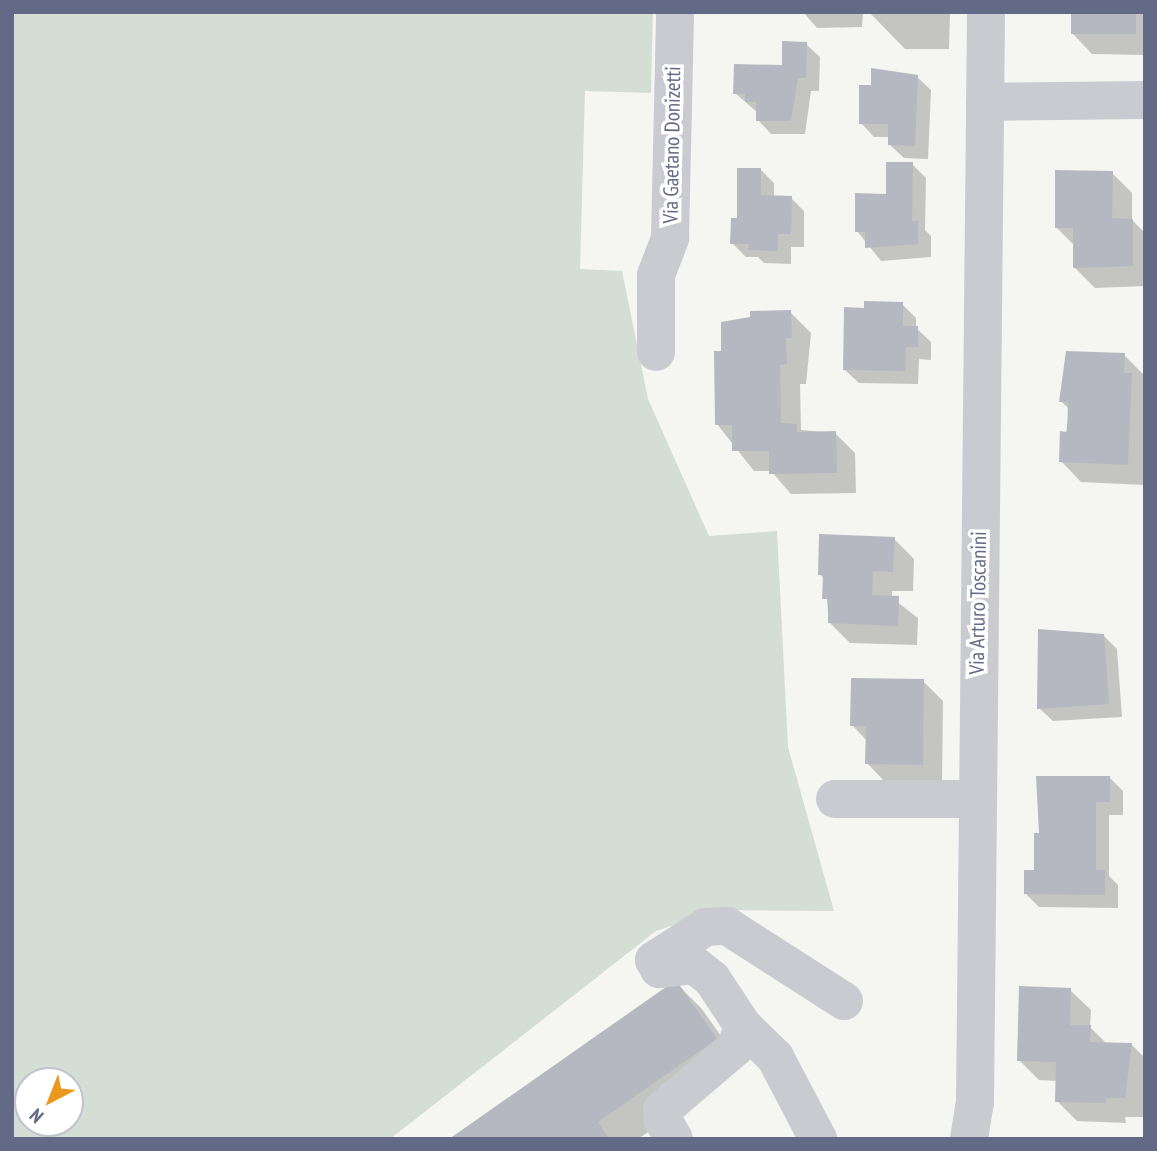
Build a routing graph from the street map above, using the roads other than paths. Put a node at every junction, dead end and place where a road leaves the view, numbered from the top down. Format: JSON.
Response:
{"nodes":[{"id":1,"x":675,"y":12,"type":"edge"},
{"id":2,"x":986,"y":12,"type":"edge"},
{"id":3,"x":1145,"y":100,"type":"edge"},
{"id":4,"x":985,"y":102,"type":"junction"},
{"id":5,"x":656,"y":352,"type":"dead end"},
{"id":6,"x":835,"y":799,"type":"dead end"},
{"id":7,"x":975,"y":799,"type":"junction"},
{"id":8,"x":844,"y":1001,"type":"dead end"},
{"id":9,"x":743,"y":1026,"type":"junction"},
{"id":10,"x":972,"y":1121,"type":"edge"},
{"id":11,"x":674,"y":1139,"type":"edge"},
{"id":12,"x":818,"y":1139,"type":"edge"}],
"edges":[{"from":1,"to":5,"type":"street","name":"Via Gaetano Donizetti"},
{"from":2,"to":4,"type":"street","name":"Via Arturo Toscanini"},
{"from":3,"to":4,"type":"street"},
{"from":4,"to":7,"type":"street","name":"Via Arturo Toscanini"},
{"from":6,"to":7,"type":"street"},
{"from":7,"to":10,"type":"street","name":"Via Arturo Toscanini"},
{"from":8,"to":9,"type":"street"},
{"from":9,"to":11,"type":"street"},
{"from":9,"to":12,"type":"street"}]}
